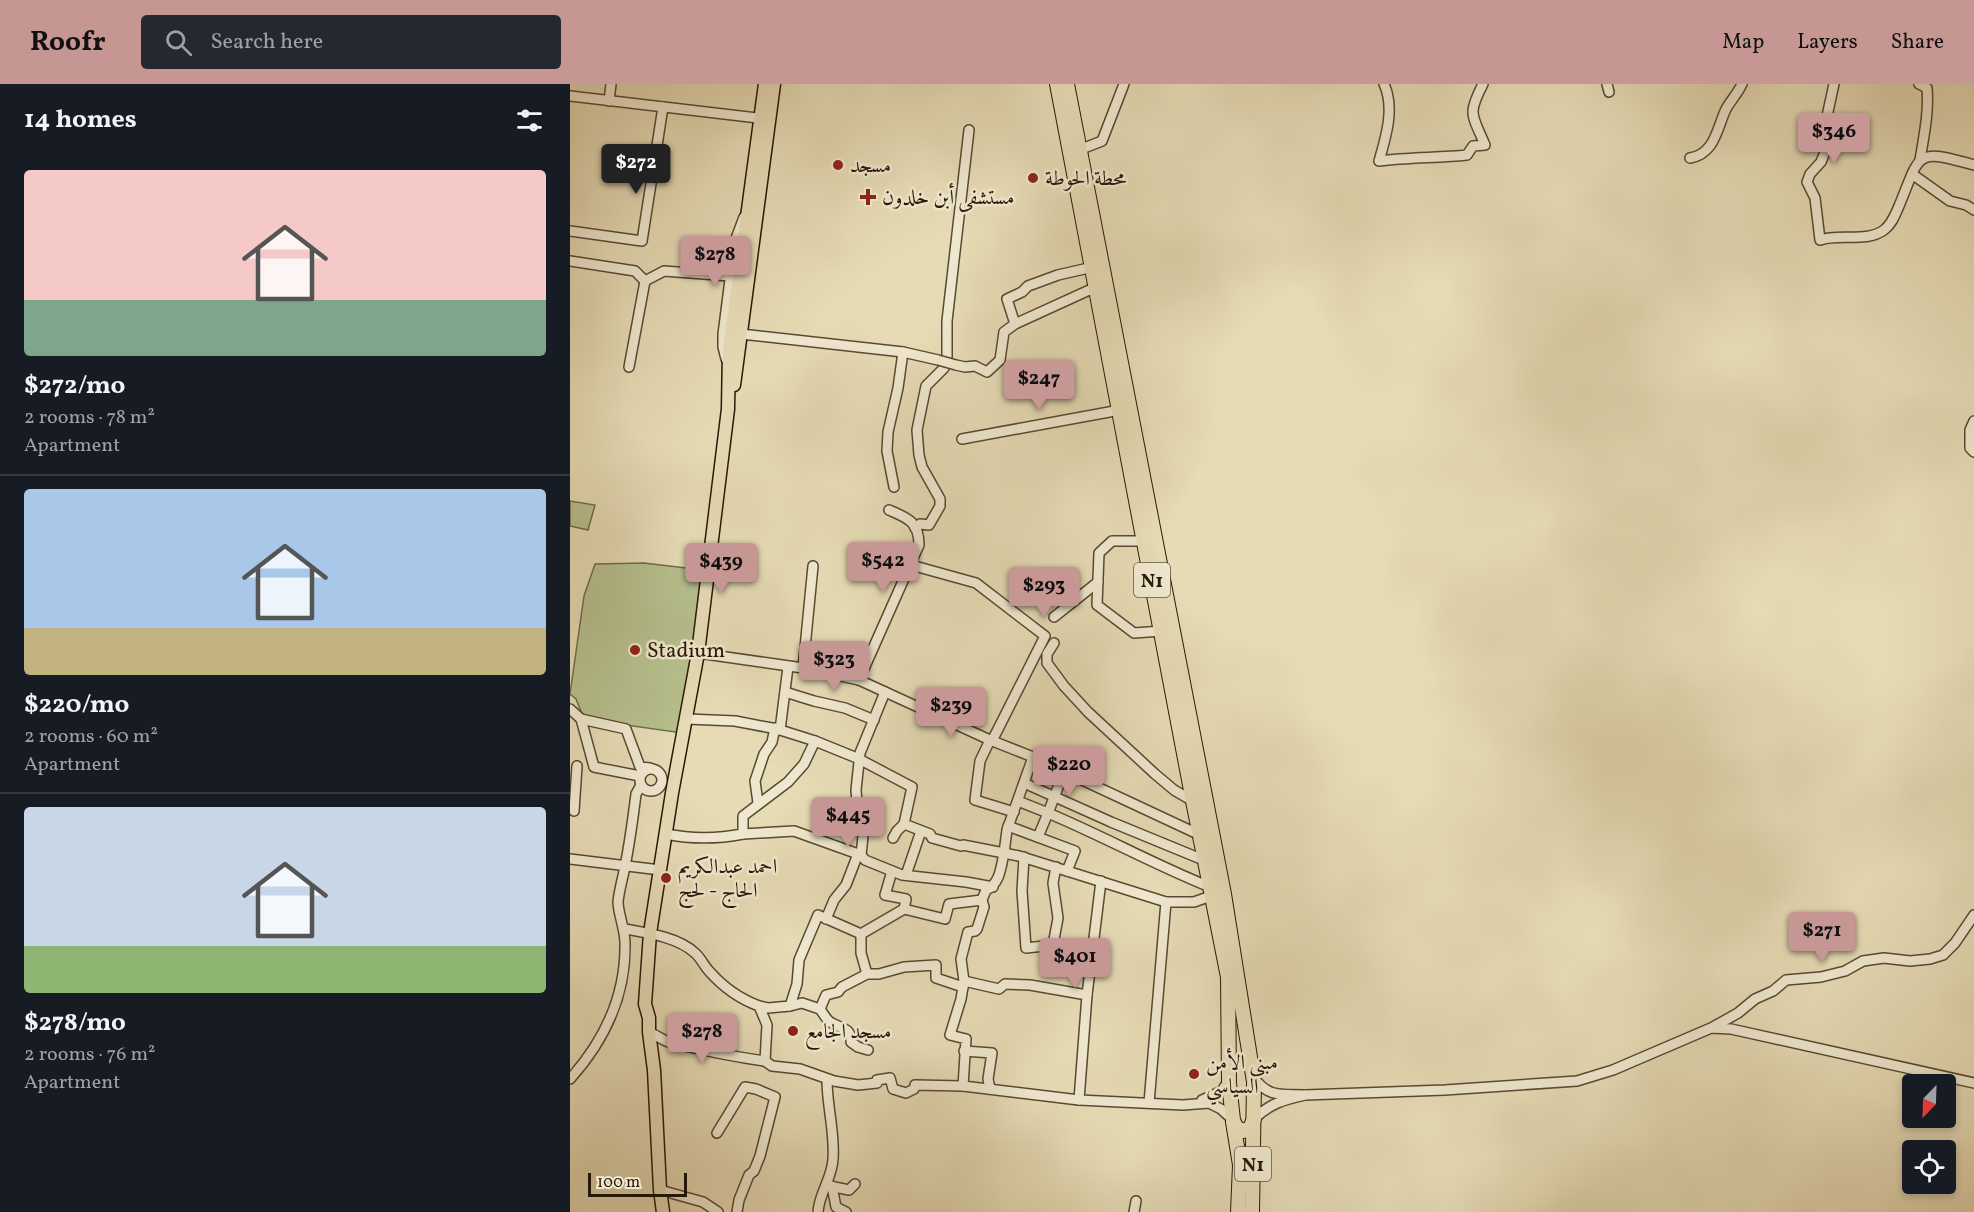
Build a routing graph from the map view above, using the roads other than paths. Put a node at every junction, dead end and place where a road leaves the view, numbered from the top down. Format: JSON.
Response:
{"nodes":[{"id":1,"x":611,"y":84,"type":"edge"},
{"id":2,"x":765,"y":84,"type":"edge"},
{"id":3,"x":774,"y":84,"type":"edge"},
{"id":4,"x":1057,"y":84,"type":"edge"},
{"id":5,"x":1067,"y":84,"type":"edge"},
{"id":6,"x":1124,"y":84,"type":"edge"},
{"id":7,"x":1384,"y":84,"type":"edge"},
{"id":8,"x":1483,"y":84,"type":"edge"},
{"id":9,"x":1742,"y":84,"type":"edge"},
{"id":10,"x":1834,"y":84,"type":"edge"},
{"id":11,"x":1920,"y":84,"type":"edge"},
{"id":12,"x":570,"y":96,"type":"edge"},
{"id":13,"x":609,"y":100,"type":"junction"},
{"id":14,"x":663,"y":107,"type":"junction"},
{"id":15,"x":764,"y":118,"type":"junction"},
{"id":16,"x":969,"y":130,"type":"dead end"},
{"id":17,"x":1079,"y":150,"type":"junction"},
{"id":18,"x":1690,"y":158,"type":"dead end"},
{"id":19,"x":1920,"y":160,"type":"junction"},
{"id":20,"x":1974,"y":165,"type":"edge"},
{"id":21,"x":1912,"y":174,"type":"junction"},
{"id":22,"x":1974,"y":208,"type":"edge"},
{"id":23,"x":746,"y":212,"type":"junction"},
{"id":24,"x":570,"y":231,"type":"edge"},
{"id":25,"x":570,"y":261,"type":"edge"},
{"id":26,"x":1093,"y":267,"type":"junction"},
{"id":27,"x":730,"y":276,"type":"junction"},
{"id":28,"x":645,"y":281,"type":"junction"},
{"id":29,"x":1096,"y":287,"type":"junction"},
{"id":30,"x":1015,"y":324,"type":"junction"},
{"id":31,"x":741,"y":334,"type":"junction"},
{"id":32,"x":903,"y":352,"type":"junction"},
{"id":33,"x":728,"y":365,"type":"junction"},
{"id":34,"x":629,"y":367,"type":"dead end"},
{"id":35,"x":728,"y":409,"type":"junction"},
{"id":36,"x":1120,"y":410,"type":"junction"},
{"id":37,"x":1974,"y":421,"type":"edge"},
{"id":38,"x":962,"y":439,"type":"dead end"},
{"id":39,"x":1974,"y":452,"type":"edge"},
{"id":40,"x":894,"y":487,"type":"dead end"},
{"id":41,"x":889,"y":510,"type":"dead end"},
{"id":42,"x":915,"y":528,"type":"junction"},
{"id":43,"x":1145,"y":541,"type":"junction"},
{"id":44,"x":911,"y":565,"type":"junction"},
{"id":45,"x":813,"y":566,"type":"dead end"},
{"id":46,"x":1098,"y":582,"type":"junction"},
{"id":47,"x":1054,"y":617,"type":"dead end"},
{"id":48,"x":1162,"y":631,"type":"junction"},
{"id":49,"x":1054,"y":643,"type":"dead end"},
{"id":50,"x":699,"y":653,"type":"junction"},
{"id":51,"x":788,"y":667,"type":"junction"},
{"id":52,"x":803,"y":668,"type":"junction"},
{"id":53,"x":859,"y":680,"type":"junction"},
{"id":54,"x":785,"y":692,"type":"junction"},
{"id":55,"x":885,"y":692,"type":"junction"},
{"id":56,"x":570,"y":709,"type":"edge"},
{"id":57,"x":581,"y":719,"type":"junction"},
{"id":58,"x":687,"y":719,"type":"junction"},
{"id":59,"x":874,"y":720,"type":"junction"},
{"id":60,"x":778,"y":729,"type":"junction"},
{"id":61,"x":815,"y":741,"type":"junction"},
{"id":62,"x":991,"y":741,"type":"junction"},
{"id":63,"x":1033,"y":757,"type":"junction"},
{"id":64,"x":860,"y":760,"type":"junction"},
{"id":65,"x":573,"y":765,"type":"edge"},
{"id":66,"x":594,"y":767,"type":"junction"},
{"id":67,"x":652,"y":768,"type":"junction"},
{"id":68,"x":676,"y":772,"type":"junction"},
{"id":69,"x":1064,"y":772,"type":"junction"},
{"id":70,"x":640,"y":781,"type":"junction"},
{"id":71,"x":1024,"y":783,"type":"junction"},
{"id":72,"x":652,"y":791,"type":"junction"},
{"id":73,"x":672,"y":794,"type":"junction"},
{"id":74,"x":1054,"y":797,"type":"junction"},
{"id":75,"x":1018,"y":801,"type":"junction"},
{"id":76,"x":1193,"y":801,"type":"junction"},
{"id":77,"x":758,"y":803,"type":"junction"},
{"id":78,"x":574,"y":810,"type":"dead end"},
{"id":79,"x":1014,"y":812,"type":"junction"},
{"id":80,"x":1048,"y":813,"type":"junction"},
{"id":81,"x":904,"y":824,"type":"junction"},
{"id":82,"x":1008,"y":826,"type":"junction"},
{"id":83,"x":921,"y":831,"type":"junction"},
{"id":84,"x":666,"y":834,"type":"junction"},
{"id":85,"x":743,"y":834,"type":"junction"},
{"id":86,"x":1200,"y":835,"type":"junction"},
{"id":87,"x":1038,"y":837,"type":"junction"},
{"id":88,"x":893,"y":838,"type":"dead end"},
{"id":89,"x":1004,"y":853,"type":"junction"},
{"id":90,"x":859,"y":855,"type":"junction"},
{"id":91,"x":1024,"y":857,"type":"junction"},
{"id":92,"x":570,"y":859,"type":"edge"},
{"id":93,"x":1206,"y":861,"type":"junction"},
{"id":94,"x":625,"y":866,"type":"junction"},
{"id":95,"x":1056,"y":867,"type":"junction"},
{"id":96,"x":660,"y":870,"type":"junction"},
{"id":97,"x":892,"y":871,"type":"junction"},
{"id":98,"x":1068,"y":871,"type":"junction"},
{"id":99,"x":906,"y":875,"type":"junction"},
{"id":100,"x":1101,"y":881,"type":"junction"},
{"id":101,"x":993,"y":887,"type":"junction"},
{"id":102,"x":1210,"y":892,"type":"junction"},
{"id":103,"x":982,"y":900,"type":"junction"},
{"id":104,"x":1166,"y":902,"type":"junction"},
{"id":105,"x":904,"y":909,"type":"junction"},
{"id":106,"x":1974,"y":915,"type":"edge"},
{"id":107,"x":826,"y":919,"type":"junction"},
{"id":108,"x":625,"y":929,"type":"junction"},
{"id":109,"x":650,"y":933,"type":"junction"},
{"id":110,"x":861,"y":934,"type":"junction"},
{"id":111,"x":867,"y":974,"type":"junction"},
{"id":112,"x":963,"y":984,"type":"junction"},
{"id":113,"x":1088,"y":994,"type":"junction"},
{"id":114,"x":759,"y":1006,"type":"junction"},
{"id":115,"x":790,"y":1006,"type":"junction"},
{"id":116,"x":820,"y":1009,"type":"junction"},
{"id":117,"x":1711,"y":1028,"type":"junction"},
{"id":118,"x":649,"y":1032,"type":"junction"},
{"id":119,"x":868,"y":1050,"type":"dead end"},
{"id":120,"x":964,"y":1051,"type":"junction"},
{"id":121,"x":765,"y":1060,"type":"junction"},
{"id":122,"x":1253,"y":1077,"type":"junction"},
{"id":123,"x":570,"y":1079,"type":"edge"},
{"id":124,"x":1229,"y":1079,"type":"junction"},
{"id":125,"x":827,"y":1080,"type":"junction"},
{"id":126,"x":1974,"y":1083,"type":"edge"},
{"id":127,"x":963,"y":1086,"type":"junction"},
{"id":128,"x":990,"y":1089,"type":"junction"},
{"id":129,"x":1305,"y":1095,"type":"junction"},
{"id":130,"x":1079,"y":1100,"type":"junction"},
{"id":131,"x":1149,"y":1103,"type":"junction"},
{"id":132,"x":1183,"y":1105,"type":"junction"},
{"id":133,"x":1254,"y":1119,"type":"junction"},
{"id":134,"x":1233,"y":1120,"type":"junction"},
{"id":135,"x":717,"y":1133,"type":"dead end"},
{"id":136,"x":855,"y":1184,"type":"dead end"},
{"id":137,"x":829,"y":1186,"type":"junction"},
{"id":138,"x":660,"y":1190,"type":"junction"},
{"id":139,"x":1136,"y":1201,"type":"dead end"},
{"id":140,"x":663,"y":1212,"type":"edge"},
{"id":141,"x":718,"y":1212,"type":"edge"},
{"id":142,"x":737,"y":1212,"type":"edge"},
{"id":143,"x":818,"y":1212,"type":"edge"},
{"id":144,"x":846,"y":1212,"type":"edge"},
{"id":145,"x":1134,"y":1212,"type":"edge"},
{"id":146,"x":1238,"y":1212,"type":"edge"},
{"id":147,"x":1252,"y":1212,"type":"edge"}],
"edges":[{"from":1,"to":13,"type":"street"},
{"from":2,"to":15,"type":"main road"},
{"from":3,"to":15,"type":"main road"},
{"from":4,"to":26,"type":"highway","name":"N1","number":"N1"},
{"from":5,"to":17,"type":"highway","number":"N1"},
{"from":6,"to":17,"type":"street"},
{"from":7,"to":8,"type":"street"},
{"from":9,"to":18,"type":"street"},
{"from":10,"to":21,"type":"street"},
{"from":11,"to":19,"type":"street"},
{"from":12,"to":13,"type":"street"},
{"from":13,"to":14,"type":"street"},
{"from":14,"to":15,"type":"street"},
{"from":14,"to":24,"type":"street"},
{"from":15,"to":23,"type":"main road"},
{"from":15,"to":31,"type":"main road"},
{"from":16,"to":42,"type":"street"},
{"from":17,"to":122,"type":"highway","number":"N1"},
{"from":19,"to":20,"type":"street"},
{"from":19,"to":21,"type":"street"},
{"from":21,"to":22,"type":"street"},
{"from":23,"to":27,"type":"street"},
{"from":23,"to":33,"type":"main road"},
{"from":25,"to":28,"type":"street"},
{"from":26,"to":29,"type":"highway","name":"N1","number":"N1"},
{"from":26,"to":30,"type":"street"},
{"from":27,"to":28,"type":"street"},
{"from":27,"to":33,"type":"street"},
{"from":28,"to":34,"type":"street"},
{"from":29,"to":30,"type":"street"},
{"from":29,"to":36,"type":"highway","name":"N1","number":"N1"},
{"from":30,"to":32,"type":"street","bridge":true},
{"from":31,"to":32,"type":"street"},
{"from":31,"to":35,"type":"main road"},
{"from":32,"to":40,"type":"street"},
{"from":33,"to":35,"type":"main road"},
{"from":35,"to":50,"type":"main road"},
{"from":36,"to":38,"type":"street"},
{"from":36,"to":43,"type":"highway","name":"N1","number":"N1"},
{"from":37,"to":39,"type":"street"},
{"from":41,"to":42,"type":"street"},
{"from":42,"to":44,"type":"street"},
{"from":43,"to":46,"type":"street"},
{"from":43,"to":48,"type":"highway","name":"N1","number":"N1"},
{"from":44,"to":53,"type":"street"},
{"from":44,"to":62,"type":"street"},
{"from":45,"to":52,"type":"street"},
{"from":46,"to":47,"type":"street"},
{"from":46,"to":48,"type":"street"},
{"from":48,"to":76,"type":"highway","name":"N1","number":"N1"},
{"from":49,"to":76,"type":"street"},
{"from":50,"to":51,"type":"street"},
{"from":50,"to":58,"type":"main road"},
{"from":51,"to":52,"type":"street"},
{"from":51,"to":54,"type":"street"},
{"from":52,"to":53,"type":"street"},
{"from":53,"to":55,"type":"street"},
{"from":54,"to":59,"type":"street"},
{"from":54,"to":60,"type":"street"},
{"from":55,"to":59,"type":"street"},
{"from":55,"to":62,"type":"street"},
{"from":56,"to":57,"type":"street"},
{"from":57,"to":66,"type":"street"},
{"from":57,"to":67,"type":"street"},
{"from":58,"to":60,"type":"street"},
{"from":58,"to":68,"type":"main road"},
{"from":59,"to":64,"type":"street"},
{"from":60,"to":61,"type":"street"},
{"from":60,"to":77,"type":"street"},
{"from":61,"to":64,"type":"street"},
{"from":61,"to":77,"type":"street"},
{"from":62,"to":63,"type":"street"},
{"from":62,"to":79,"type":"street"},
{"from":63,"to":69,"type":"street"},
{"from":63,"to":71,"type":"street"},
{"from":64,"to":81,"type":"street"},
{"from":64,"to":90,"type":"street"},
{"from":65,"to":66,"type":"street"},
{"from":65,"to":78,"type":"street"},
{"from":66,"to":70,"type":"street"},
{"from":67,"to":68,"type":"street"},
{"from":67,"to":70,"type":"street"},
{"from":67,"to":72,"type":"street"},
{"from":68,"to":73,"type":"main road"},
{"from":69,"to":74,"type":"street"},
{"from":69,"to":86,"type":"street"},
{"from":70,"to":72,"type":"street"},
{"from":70,"to":94,"type":"street"},
{"from":71,"to":74,"type":"street"},
{"from":71,"to":75,"type":"street"},
{"from":72,"to":73,"type":"street"},
{"from":73,"to":84,"type":"main road"},
{"from":74,"to":80,"type":"street"},
{"from":74,"to":93,"type":"street"},
{"from":75,"to":79,"type":"street"},
{"from":75,"to":80,"type":"street"},
{"from":76,"to":86,"type":"highway","name":"N1","number":"N1"},
{"from":77,"to":85,"type":"street"},
{"from":79,"to":82,"type":"street"},
{"from":80,"to":87,"type":"street"},
{"from":80,"to":102,"type":"street"},
{"from":81,"to":83,"type":"street"},
{"from":81,"to":88,"type":"street"},
{"from":82,"to":87,"type":"street"},
{"from":82,"to":89,"type":"street"},
{"from":83,"to":89,"type":"street"},
{"from":83,"to":99,"type":"street"},
{"from":84,"to":85,"type":"street"},
{"from":84,"to":96,"type":"main road"},
{"from":85,"to":90,"type":"street"},
{"from":86,"to":93,"type":"highway","name":"N1","number":"N1"},
{"from":87,"to":98,"type":"street"},
{"from":89,"to":91,"type":"street"},
{"from":89,"to":101,"type":"street"},
{"from":90,"to":97,"type":"street"},
{"from":90,"to":107,"type":"street"},
{"from":91,"to":95,"type":"street"},
{"from":91,"to":95,"type":"street"},
{"from":92,"to":94,"type":"street"},
{"from":93,"to":102,"type":"highway","name":"N1","number":"N1"},
{"from":94,"to":96,"type":"street"},
{"from":94,"to":108,"type":"street"},
{"from":95,"to":98,"type":"street"},
{"from":96,"to":109,"type":"main road"},
{"from":97,"to":99,"type":"street"},
{"from":97,"to":105,"type":"street"},
{"from":98,"to":100,"type":"street"},
{"from":99,"to":101,"type":"street"},
{"from":100,"to":104,"type":"street"},
{"from":100,"to":113,"type":"street"},
{"from":101,"to":103,"type":"street"},
{"from":102,"to":104,"type":"street"},
{"from":102,"to":124,"type":"highway","name":"N1","number":"N1"},
{"from":103,"to":105,"type":"street"},
{"from":103,"to":112,"type":"street"},
{"from":104,"to":131,"type":"street"},
{"from":105,"to":110,"type":"street"},
{"from":106,"to":117,"type":"street"},
{"from":107,"to":110,"type":"street"},
{"from":107,"to":115,"type":"street"},
{"from":108,"to":109,"type":"street"},
{"from":108,"to":123,"type":"street"},
{"from":109,"to":114,"type":"street"},
{"from":109,"to":118,"type":"main road"},
{"from":110,"to":111,"type":"street"},
{"from":111,"to":112,"type":"street"},
{"from":111,"to":116,"type":"street"},
{"from":112,"to":113,"type":"street"},
{"from":112,"to":120,"type":"street"},
{"from":113,"to":130,"type":"street"},
{"from":114,"to":115,"type":"street"},
{"from":114,"to":121,"type":"street"},
{"from":115,"to":116,"type":"street"},
{"from":116,"to":119,"type":"street"},
{"from":117,"to":126,"type":"street"},
{"from":117,"to":129,"type":"street"},
{"from":118,"to":121,"type":"street"},
{"from":118,"to":138,"type":"main road"},
{"from":120,"to":127,"type":"street"},
{"from":120,"to":128,"type":"street"},
{"from":121,"to":125,"type":"street"},
{"from":122,"to":124,"type":"highway"},
{"from":122,"to":129,"type":"street"},
{"from":122,"to":133,"type":"highway","number":"N1"},
{"from":124,"to":132,"type":"street"},
{"from":124,"to":134,"type":"highway","name":"N1"},
{"from":125,"to":127,"type":"street"},
{"from":125,"to":137,"type":"street"},
{"from":127,"to":128,"type":"street"},
{"from":128,"to":130,"type":"street"},
{"from":129,"to":133,"type":"street"},
{"from":130,"to":131,"type":"street"},
{"from":131,"to":132,"type":"street"},
{"from":132,"to":134,"type":"street"},
{"from":133,"to":134,"type":"highway"},
{"from":133,"to":147,"type":"highway","number":"N1"},
{"from":134,"to":146,"type":"highway","name":"N1","number":"N1"},
{"from":135,"to":142,"type":"street"},
{"from":136,"to":137,"type":"street"},
{"from":137,"to":143,"type":"street"},
{"from":137,"to":144,"type":"street"},
{"from":138,"to":140,"type":"main road"},
{"from":138,"to":141,"type":"street"},
{"from":139,"to":145,"type":"street"}]}
